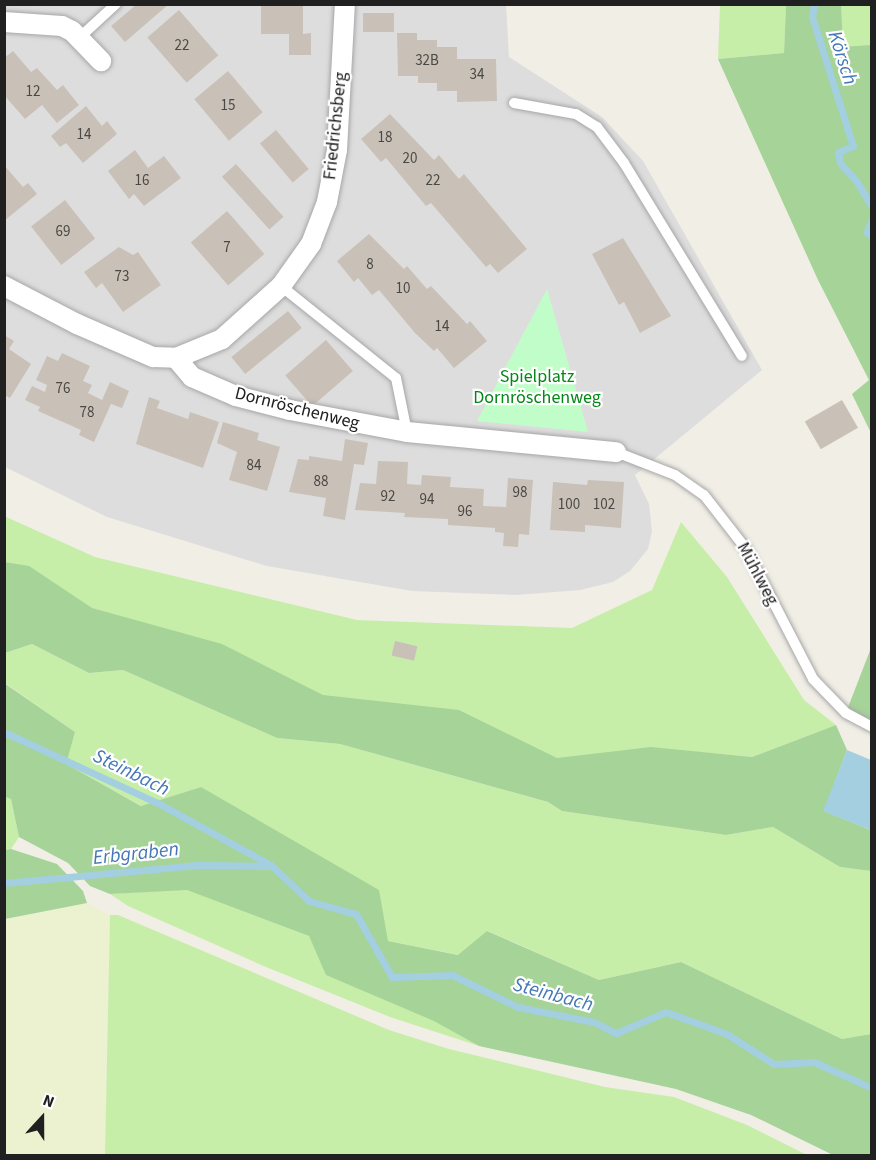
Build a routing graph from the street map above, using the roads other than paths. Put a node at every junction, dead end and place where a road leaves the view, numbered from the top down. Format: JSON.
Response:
{"nodes":[{"id":1,"x":116,"y":4,"type":"edge"},
{"id":2,"x":345,"y":4,"type":"edge"},
{"id":3,"x":4,"y":22,"type":"edge"},
{"id":4,"x":80,"y":38,"type":"junction"},
{"id":5,"x":101,"y":61,"type":"dead end"},
{"id":6,"x":514,"y":103,"type":"dead end"},
{"id":7,"x":4,"y":285,"type":"edge"},
{"id":8,"x":282,"y":286,"type":"junction"},
{"id":9,"x":742,"y":356,"type":"dead end"},
{"id":10,"x":176,"y":358,"type":"junction"},
{"id":11,"x":407,"y":432,"type":"junction"},
{"id":12,"x":616,"y":452,"type":"joint"},
{"id":13,"x":872,"y":727,"type":"edge"}],
"edges":[{"from":1,"to":4,"type":"lane"},
{"from":2,"to":8,"type":"street","name":"Friedrichsberg"},
{"from":3,"to":4,"type":"street"},
{"from":4,"to":5,"type":"street"},
{"from":6,"to":9,"type":"lane"},
{"from":7,"to":10,"type":"street"},
{"from":8,"to":10,"type":"street","name":"Friedrichsberg"},
{"from":8,"to":11,"type":"lane"},
{"from":10,"to":11,"type":"street","name":"Dornröschenweg"},
{"from":11,"to":12,"type":"street","name":"Dornröschenweg"},
{"from":12,"to":13,"type":"lane","name":"Mühlweg"}]}
